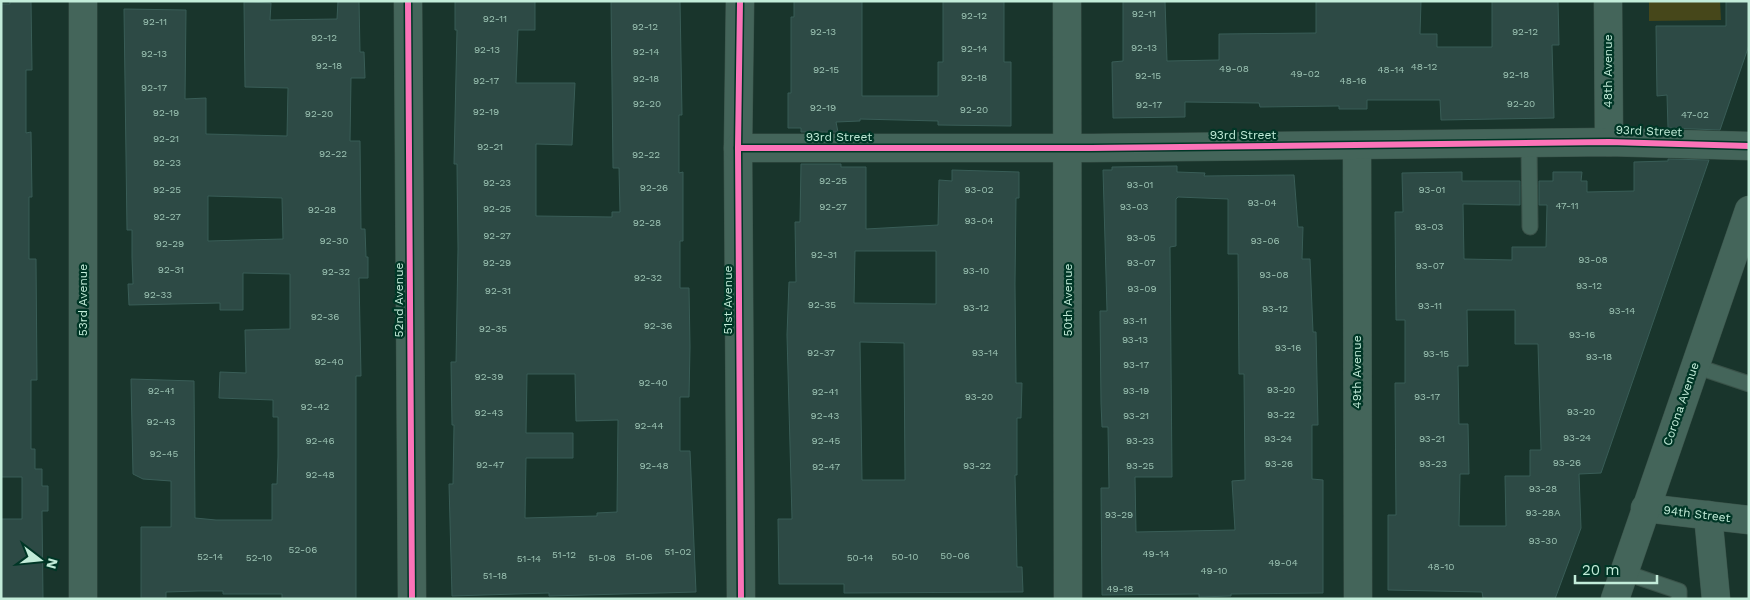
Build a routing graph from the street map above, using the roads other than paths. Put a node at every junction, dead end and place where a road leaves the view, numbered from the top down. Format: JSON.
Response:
{"nodes":[{"id":1,"x":83,"y":1,"type":"edge"},
{"id":2,"x":408,"y":1,"type":"edge"},
{"id":3,"x":740,"y":1,"type":"edge"},
{"id":4,"x":1067,"y":1,"type":"edge"},
{"id":5,"x":1608,"y":1,"type":"edge"},
{"id":6,"x":1608,"y":142,"type":"junction"},
{"id":7,"x":1529,"y":143,"type":"junction"},
{"id":8,"x":1357,"y":146,"type":"junction"},
{"id":9,"x":1749,"y":146,"type":"edge"},
{"id":10,"x":738,"y":148,"type":"junction"},
{"id":11,"x":1068,"y":148,"type":"junction"},
{"id":12,"x":1749,"y":210,"type":"edge"},
{"id":13,"x":1530,"y":227,"type":"dead end"},
{"id":14,"x":1695,"y":366,"type":"junction"},
{"id":15,"x":1749,"y":384,"type":"edge"},
{"id":16,"x":1645,"y":508,"type":"junction"},
{"id":17,"x":1708,"y":515,"type":"junction"},
{"id":18,"x":1749,"y":520,"type":"edge"},
{"id":19,"x":1624,"y":572,"type":"junction"},
{"id":20,"x":1664,"y":593,"type":"edge"},
{"id":21,"x":83,"y":599,"type":"edge"},
{"id":22,"x":412,"y":599,"type":"edge"},
{"id":23,"x":741,"y":599,"type":"edge"},
{"id":24,"x":1068,"y":599,"type":"edge"},
{"id":25,"x":1358,"y":599,"type":"edge"},
{"id":26,"x":1615,"y":599,"type":"edge"},
{"id":27,"x":1679,"y":599,"type":"edge"},
{"id":28,"x":1716,"y":599,"type":"edge"}],
"edges":[{"from":1,"to":21,"type":"street","name":"53rd Avenue"},
{"from":2,"to":22,"type":"street","name":"52nd Avenue"},
{"from":3,"to":10,"type":"street","name":"51st Avenue"},
{"from":4,"to":11,"type":"street","name":"50th Avenue"},
{"from":5,"to":6,"type":"street","name":"48th Avenue"},
{"from":6,"to":7,"type":"street","name":"93rd Street"},
{"from":6,"to":9,"type":"street","name":"93rd Street"},
{"from":7,"to":8,"type":"street","name":"93rd Street"},
{"from":7,"to":13,"type":"lane"},
{"from":8,"to":11,"type":"street","name":"93rd Street"},
{"from":8,"to":25,"type":"street","name":"49th Avenue"},
{"from":10,"to":11,"type":"street","name":"93rd Street"},
{"from":10,"to":23,"type":"street","name":"51st Avenue"},
{"from":11,"to":24,"type":"street","name":"50th Avenue"},
{"from":12,"to":14,"type":"street","name":"Corona Avenue"},
{"from":14,"to":15,"type":"lane"},
{"from":14,"to":16,"type":"street","name":"Corona Avenue"},
{"from":16,"to":17,"type":"street","name":"94th Street"},
{"from":16,"to":19,"type":"street","name":"Corona Avenue"},
{"from":17,"to":18,"type":"street","name":"94th Street"},
{"from":17,"to":28,"type":"street"},
{"from":19,"to":20,"type":"lane"},
{"from":19,"to":26,"type":"street","name":"Corona Avenue"},
{"from":20,"to":27,"type":"lane"}]}
